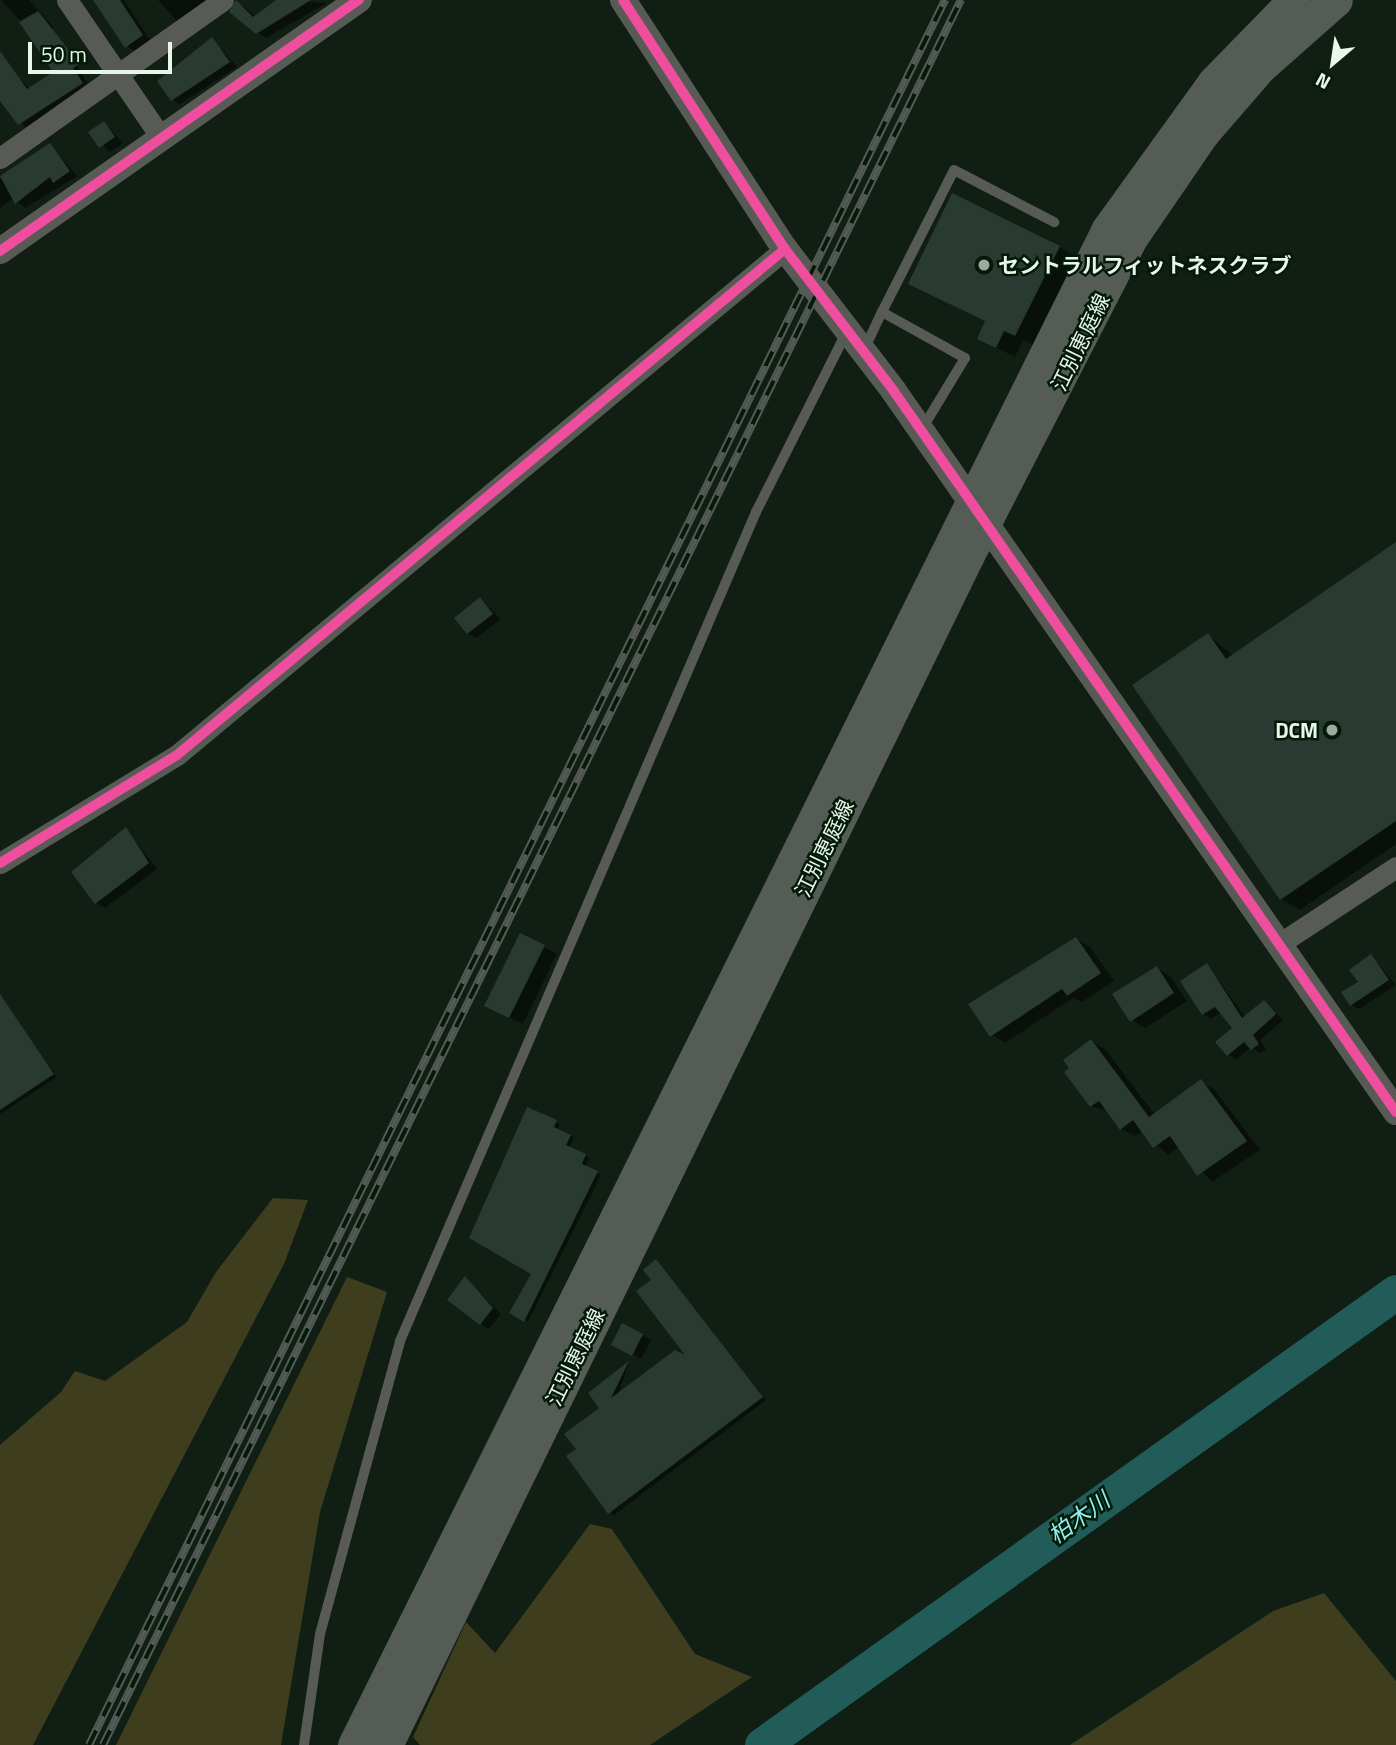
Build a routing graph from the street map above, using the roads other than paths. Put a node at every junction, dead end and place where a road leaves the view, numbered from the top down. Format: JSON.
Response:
{"nodes":[{"id":1,"x":67,"y":0,"type":"edge"},
{"id":2,"x":223,"y":0,"type":"edge"},
{"id":3,"x":359,"y":0,"type":"edge"},
{"id":4,"x":623,"y":0,"type":"edge"},
{"id":5,"x":1294,"y":0,"type":"edge"},
{"id":6,"x":1336,"y":0,"type":"edge"},
{"id":7,"x":119,"y":77,"type":"junction"},
{"id":8,"x":162,"y":139,"type":"junction"},
{"id":9,"x":2,"y":151,"type":"edge"},
{"id":10,"x":1054,"y":222,"type":"dead end"},
{"id":11,"x":785,"y":249,"type":"junction"},
{"id":12,"x":0,"y":251,"type":"edge"},
{"id":13,"x":882,"y":312,"type":"junction"},
{"id":14,"x":855,"y":342,"type":"junction"},
{"id":15,"x":921,"y":432,"type":"junction"},
{"id":16,"x":978,"y":512,"type":"junction"},
{"id":17,"x":0,"y":863,"type":"edge"},
{"id":18,"x":1396,"y":867,"type":"edge"},
{"id":19,"x":1279,"y":944,"type":"junction"},
{"id":20,"x":1396,"y":1112,"type":"edge"},
{"id":21,"x":304,"y":1745,"type":"edge"},
{"id":22,"x":354,"y":1745,"type":"edge"},
{"id":23,"x":386,"y":1745,"type":"edge"}],
"edges":[{"from":1,"to":7,"type":"street"},
{"from":2,"to":7,"type":"street"},
{"from":3,"to":8,"type":"street"},
{"from":4,"to":11,"type":"street"},
{"from":5,"to":16,"type":"main road","name":"江別恵庭線"},
{"from":6,"to":16,"type":"main road","name":"江別恵庭線"},
{"from":7,"to":8,"type":"street"},
{"from":7,"to":9,"type":"street"},
{"from":8,"to":12,"type":"street"},
{"from":10,"to":13,"type":"lane"},
{"from":11,"to":14,"type":"street"},
{"from":11,"to":17,"type":"street"},
{"from":13,"to":14,"type":"lane"},
{"from":13,"to":15,"type":"lane"},
{"from":14,"to":15,"type":"street"},
{"from":14,"to":21,"type":"lane"},
{"from":15,"to":16,"type":"street"},
{"from":16,"to":19,"type":"street"},
{"from":16,"to":22,"type":"main road","name":"江別恵庭線"},
{"from":16,"to":23,"type":"main road","name":"江別恵庭線"},
{"from":18,"to":19,"type":"street"},
{"from":19,"to":20,"type":"street"}]}
